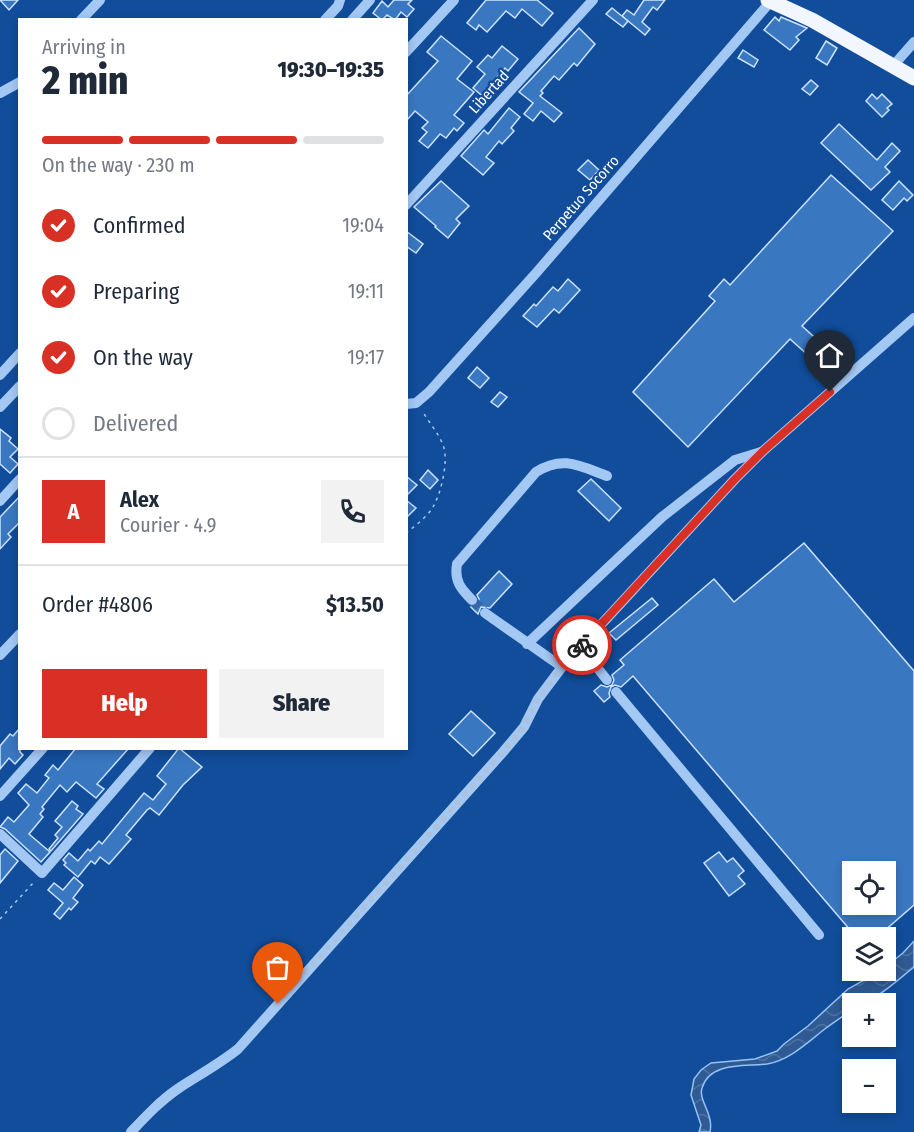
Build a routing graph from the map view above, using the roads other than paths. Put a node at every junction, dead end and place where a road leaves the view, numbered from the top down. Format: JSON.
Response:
{"nodes":[{"id":1,"x":100,"y":0,"type":"edge"},
{"id":2,"x":340,"y":0,"type":"edge"},
{"id":3,"x":370,"y":0,"type":"edge"},
{"id":4,"x":454,"y":0,"type":"edge"},
{"id":5,"x":593,"y":0,"type":"edge"},
{"id":6,"x":770,"y":1,"type":"edge"},
{"id":7,"x":83,"y":18,"type":"edge"},
{"id":8,"x":328,"y":18,"type":"edge"},
{"id":9,"x":354,"y":18,"type":"edge"},
{"id":10,"x":914,"y":42,"type":"edge"},
{"id":11,"x":408,"y":50,"type":"edge"},
{"id":12,"x":893,"y":66,"type":"junction"},
{"id":13,"x":914,"y":78,"type":"edge"},
{"id":14,"x":18,"y":83,"type":"edge"},
{"id":15,"x":0,"y":93,"type":"edge"},
{"id":16,"x":408,"y":203,"type":"edge"},
{"id":17,"x":914,"y":318,"type":"edge"},
{"id":18,"x":18,"y":355,"type":"edge"},
{"id":19,"x":0,"y":375,"type":"edge"},
{"id":20,"x":18,"y":388,"type":"edge"},
{"id":21,"x":411,"y":403,"type":"edge"},
{"id":22,"x":0,"y":407,"type":"edge"},
{"id":23,"x":763,"y":451,"type":"junction"},
{"id":24,"x":607,"y":476,"type":"dead end"},
{"id":25,"x":18,"y":481,"type":"edge"},
{"id":26,"x":0,"y":501,"type":"edge"},
{"id":27,"x":472,"y":600,"type":"tunnel mouth"},
{"id":28,"x":486,"y":613,"type":"tunnel mouth"},
{"id":29,"x":18,"y":636,"type":"edge"},
{"id":30,"x":527,"y":644,"type":"junction"},
{"id":31,"x":581,"y":647,"type":"junction"},
{"id":32,"x":0,"y":655,"type":"edge"},
{"id":33,"x":562,"y":667,"type":"junction"},
{"id":34,"x":607,"y":680,"type":"dead end"},
{"id":35,"x":616,"y":692,"type":"dead end"},
{"id":36,"x":41,"y":750,"type":"edge"},
{"id":37,"x":148,"y":750,"type":"edge"},
{"id":38,"x":0,"y":796,"type":"edge"},
{"id":39,"x":0,"y":834,"type":"edge"},
{"id":40,"x":819,"y":935,"type":"dead end"},
{"id":41,"x":130,"y":1132,"type":"edge"}],
"edges":[{"from":1,"to":7,"type":"street"},
{"from":2,"to":8,"type":"street"},
{"from":3,"to":9,"type":"street"},
{"from":4,"to":11,"type":"street"},
{"from":5,"to":16,"type":"street","name":"Libertad"},
{"from":6,"to":12,"type":"main road"},
{"from":6,"to":21,"type":"street","name":"Perpetuo Socorro"},
{"from":10,"to":12,"type":"street"},
{"from":12,"to":13,"type":"main road"},
{"from":14,"to":15,"type":"street"},
{"from":17,"to":23,"type":"street"},
{"from":18,"to":19,"type":"street"},
{"from":20,"to":22,"type":"street"},
{"from":23,"to":30,"type":"street"},
{"from":23,"to":31,"type":"street"},
{"from":24,"to":27,"type":"street"},
{"from":25,"to":26,"type":"street"},
{"from":28,"to":30,"type":"street"},
{"from":29,"to":32,"type":"street"},
{"from":30,"to":33,"type":"street"},
{"from":31,"to":33,"type":"street"},
{"from":31,"to":34,"type":"street"},
{"from":33,"to":41,"type":"street"},
{"from":35,"to":40,"type":"street"},
{"from":36,"to":38,"type":"street"},
{"from":37,"to":39,"type":"street"}]}
